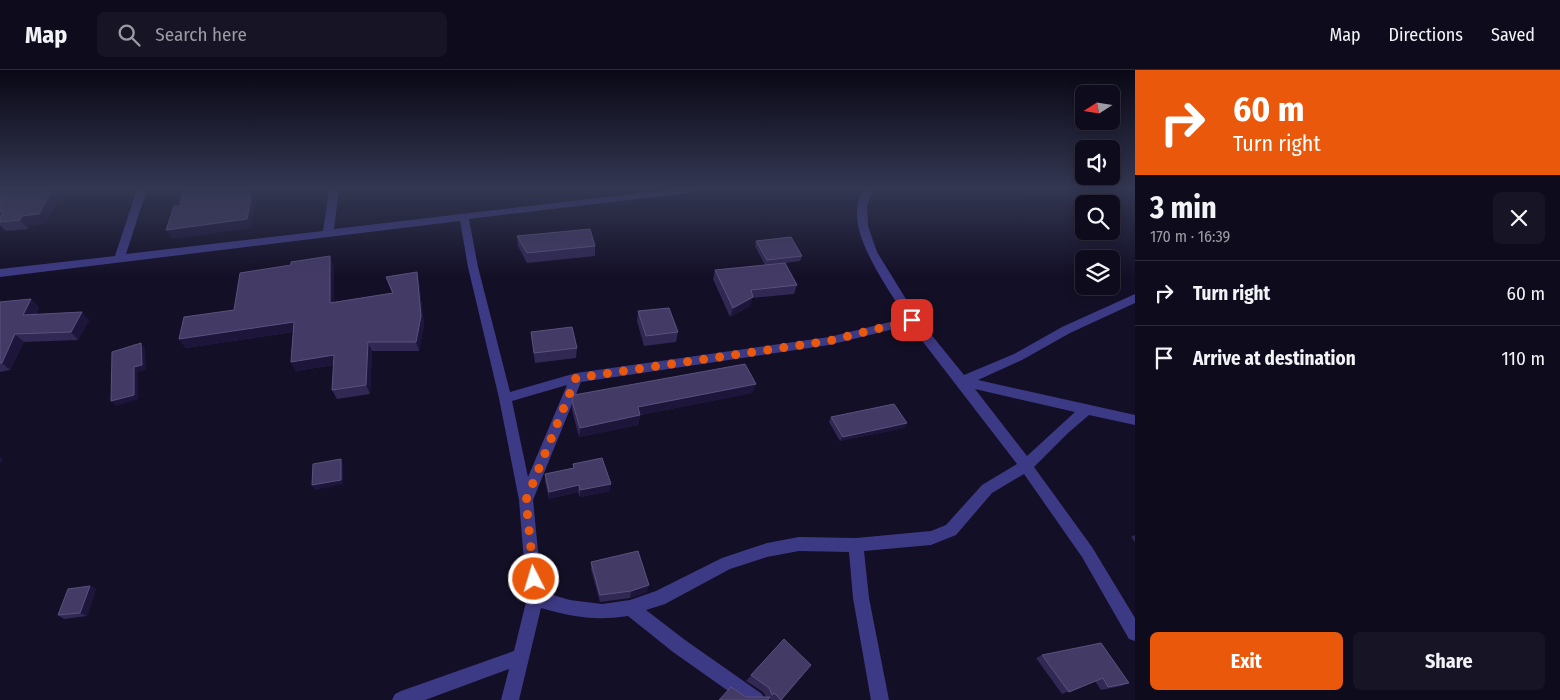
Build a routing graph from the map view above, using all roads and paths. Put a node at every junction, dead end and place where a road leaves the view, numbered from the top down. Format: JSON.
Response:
{"nodes":[{"id":1,"x":132,"y":218,"type":"edge"},
{"id":2,"x":330,"y":218,"type":"edge"},
{"id":3,"x":461,"y":218,"type":"edge"},
{"id":4,"x":464,"y":218,"type":"edge"},
{"id":5,"x":863,"y":218,"type":"edge"},
{"id":6,"x":328,"y":234,"type":"junction"},
{"id":7,"x":119,"y":260,"type":"junction"},
{"id":8,"x":0,"y":273,"type":"edge"},
{"id":9,"x":1135,"y":298,"type":"edge"},
{"id":10,"x":912,"y":320,"type":"junction"},
{"id":11,"x":576,"y":378,"type":"junction"},
{"id":12,"x":962,"y":381,"type":"junction"},
{"id":13,"x":505,"y":398,"type":"junction"},
{"id":14,"x":1086,"y":410,"type":"junction"},
{"id":15,"x":1135,"y":420,"type":"edge"},
{"id":16,"x":1026,"y":466,"type":"junction"},
{"id":17,"x":526,"y":500,"type":"junction"},
{"id":18,"x":856,"y":545,"type":"junction"},
{"id":19,"x":535,"y":598,"type":"junction"},
{"id":20,"x":630,"y":608,"type":"junction"},
{"id":21,"x":1135,"y":633,"type":"edge"},
{"id":22,"x":522,"y":656,"type":"junction"},
{"id":23,"x":401,"y":700,"type":"edge"},
{"id":24,"x":510,"y":700,"type":"edge"},
{"id":25,"x":756,"y":700,"type":"edge"},
{"id":26,"x":880,"y":700,"type":"edge"}],
"edges":[{"from":1,"to":7,"type":"street"},
{"from":2,"to":6,"type":"street"},
{"from":3,"to":6,"type":"street"},
{"from":4,"to":13,"type":"street"},
{"from":5,"to":10,"type":"street"},
{"from":6,"to":7,"type":"street"},
{"from":7,"to":8,"type":"street"},
{"from":9,"to":12,"type":"street"},
{"from":10,"to":11,"type":"street"},
{"from":10,"to":12,"type":"street"},
{"from":11,"to":13,"type":"street"},
{"from":11,"to":17,"type":"street"},
{"from":12,"to":14,"type":"street"},
{"from":12,"to":16,"type":"street"},
{"from":13,"to":17,"type":"street"},
{"from":14,"to":15,"type":"street"},
{"from":14,"to":16,"type":"street"},
{"from":16,"to":18,"type":"street"},
{"from":16,"to":21,"type":"street"},
{"from":17,"to":19,"type":"street"},
{"from":18,"to":20,"type":"street"},
{"from":18,"to":26,"type":"street"},
{"from":19,"to":20,"type":"street"},
{"from":19,"to":22,"type":"street"},
{"from":20,"to":25,"type":"street"},
{"from":22,"to":23,"type":"street"},
{"from":22,"to":24,"type":"street"}]}
